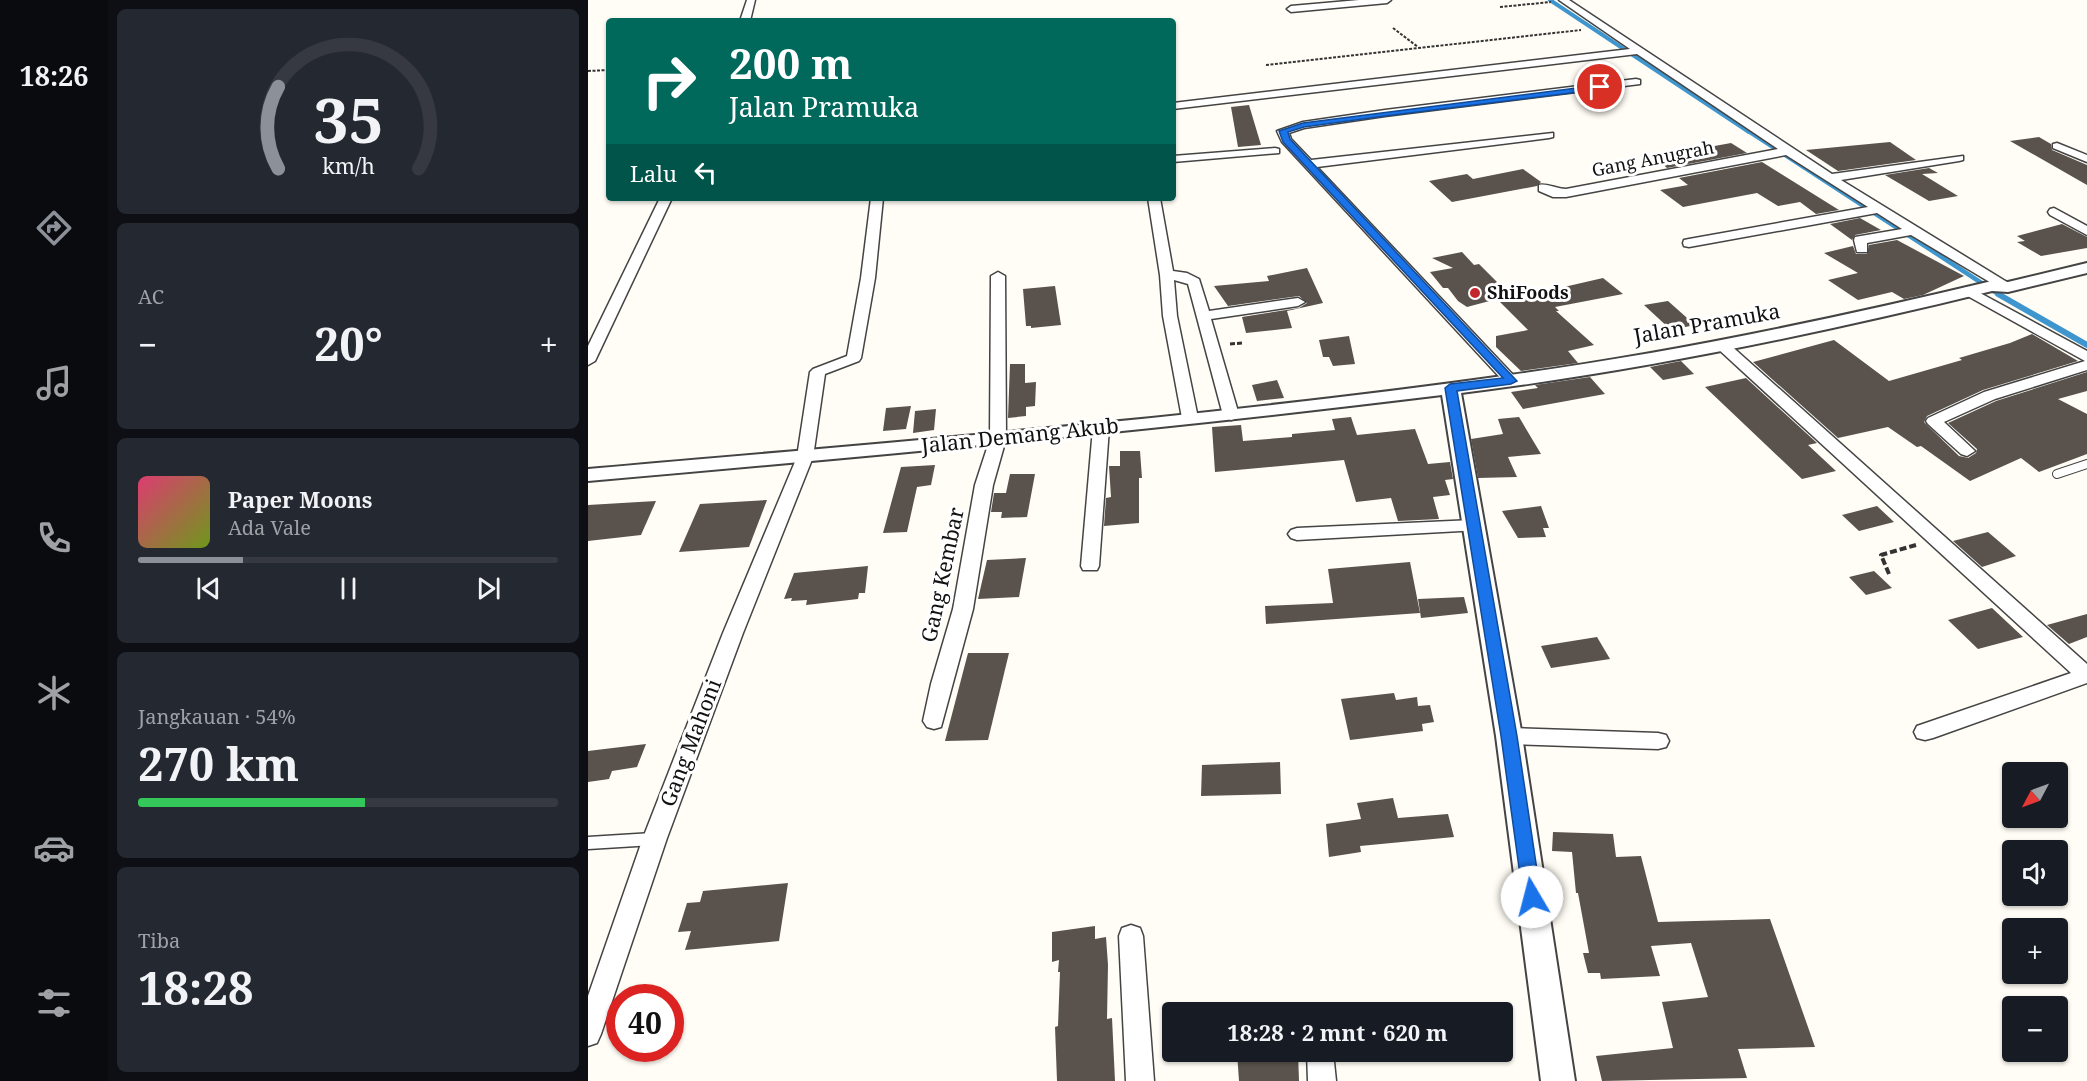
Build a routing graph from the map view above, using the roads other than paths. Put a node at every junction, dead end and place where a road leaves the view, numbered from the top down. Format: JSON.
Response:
{"nodes":[{"id":1,"x":751,"y":0,"type":"edge"},
{"id":2,"x":1387,"y":0,"type":"edge"},
{"id":3,"x":1563,"y":0,"type":"edge"},
{"id":4,"x":1290,"y":9,"type":"dead end"},
{"id":5,"x":747,"y":18,"type":"edge"},
{"id":6,"x":1638,"y":51,"type":"junction"},
{"id":7,"x":1636,"y":82,"type":"dead end"},
{"id":8,"x":1176,"y":106,"type":"edge"},
{"id":9,"x":1549,"y":135,"type":"dead end"},
{"id":10,"x":2057,"y":146,"type":"dead end"},
{"id":11,"x":1275,"y":151,"type":"dead end"},
{"id":12,"x":1786,"y":152,"type":"junction"},
{"id":13,"x":1959,"y":158,"type":"dead end"},
{"id":14,"x":1176,"y":159,"type":"edge"},
{"id":15,"x":2087,"y":159,"type":"edge"},
{"id":16,"x":1310,"y":164,"type":"junction"},
{"id":17,"x":1829,"y":178,"type":"junction"},
{"id":18,"x":1543,"y":188,"type":"dead end"},
{"id":19,"x":665,"y":201,"type":"edge"},
{"id":20,"x":877,"y":201,"type":"edge"},
{"id":21,"x":1155,"y":201,"type":"edge"},
{"id":22,"x":1874,"y":210,"type":"junction"},
{"id":23,"x":2054,"y":212,"type":"dead end"},
{"id":24,"x":1909,"y":231,"type":"junction"},
{"id":25,"x":2087,"y":231,"type":"edge"},
{"id":26,"x":1689,"y":243,"type":"dead end"},
{"id":27,"x":1862,"y":249,"type":"dead end"},
{"id":28,"x":2087,"y":268,"type":"edge"},
{"id":29,"x":1167,"y":275,"type":"junction"},
{"id":30,"x":998,"y":276,"type":"dead end"},
{"id":31,"x":1986,"y":289,"type":"junction"},
{"id":32,"x":1298,"y":302,"type":"dead end"},
{"id":33,"x":1203,"y":316,"type":"junction"},
{"id":34,"x":1722,"y":345,"type":"junction"},
{"id":35,"x":2087,"y":357,"type":"edge"},
{"id":36,"x":588,"y":361,"type":"edge"},
{"id":37,"x":2087,"y":364,"type":"edge"},
{"id":38,"x":1511,"y":381,"type":"junction"},
{"id":39,"x":1450,"y":388,"type":"junction"},
{"id":40,"x":1231,"y":415,"type":"junction"},
{"id":41,"x":1190,"y":418,"type":"junction"},
{"id":42,"x":1101,"y":428,"type":"junction"},
{"id":43,"x":998,"y":439,"type":"junction"},
{"id":44,"x":1967,"y":451,"type":"dead end"},
{"id":45,"x":805,"y":457,"type":"junction"},
{"id":46,"x":2087,"y":464,"type":"edge"},
{"id":47,"x":2057,"y":474,"type":"dead end"},
{"id":48,"x":588,"y":475,"type":"edge"},
{"id":49,"x":1473,"y":526,"type":"junction"},
{"id":50,"x":1297,"y":534,"type":"dead end"},
{"id":51,"x":1090,"y":566,"type":"dead end"},
{"id":52,"x":2087,"y":675,"type":"edge"},
{"id":53,"x":934,"y":721,"type":"dead end"},
{"id":54,"x":1925,"y":732,"type":"dead end"},
{"id":55,"x":1509,"y":736,"type":"junction"},
{"id":56,"x":1658,"y":741,"type":"dead end"},
{"id":57,"x":655,"y":838,"type":"junction"},
{"id":58,"x":588,"y":843,"type":"edge"},
{"id":59,"x":1131,"y":936,"type":"dead end"},
{"id":60,"x":588,"y":1034,"type":"edge"},
{"id":61,"x":1321,"y":1062,"type":"edge"},
{"id":62,"x":1140,"y":1081,"type":"edge"},
{"id":63,"x":1322,"y":1081,"type":"edge"},
{"id":64,"x":1558,"y":1081,"type":"edge"}],
"edges":[{"from":1,"to":5,"type":"street"},
{"from":2,"to":4,"type":"street"},
{"from":3,"to":6,"type":"street"},
{"from":6,"to":8,"type":"street"},
{"from":6,"to":12,"type":"street"},
{"from":7,"to":16,"type":"street"},
{"from":9,"to":16,"type":"street"},
{"from":10,"to":15,"type":"street"},
{"from":11,"to":14,"type":"street"},
{"from":12,"to":17,"type":"street"},
{"from":12,"to":18,"type":"street","name":"Gang Anugrah"},
{"from":13,"to":17,"type":"street"},
{"from":16,"to":38,"type":"street"},
{"from":17,"to":22,"type":"street"},
{"from":19,"to":36,"type":"street"},
{"from":20,"to":45,"type":"street","name":"Gang Mahoni"},
{"from":21,"to":29,"type":"street"},
{"from":22,"to":24,"type":"street"},
{"from":22,"to":26,"type":"street"},
{"from":23,"to":25,"type":"street"},
{"from":24,"to":27,"type":"street"},
{"from":24,"to":31,"type":"street"},
{"from":28,"to":31,"type":"street","name":"Jalan Pramuka"},
{"from":29,"to":33,"type":"street"},
{"from":29,"to":41,"type":"street"},
{"from":30,"to":43,"type":"street","name":"Gang Kembar"},
{"from":31,"to":34,"type":"street","name":"Jalan Pramuka"},
{"from":31,"to":35,"type":"street"},
{"from":32,"to":33,"type":"street"},
{"from":33,"to":40,"type":"street"},
{"from":34,"to":38,"type":"street","name":"Jalan Pramuka"},
{"from":34,"to":52,"type":"street"},
{"from":37,"to":44,"type":"street"},
{"from":38,"to":39,"type":"street","name":"Jalan Pramuka"},
{"from":39,"to":40,"type":"street","name":"Jalan Demang Akub"},
{"from":39,"to":49,"type":"street"},
{"from":40,"to":41,"type":"street","name":"Jalan Demang Akub"},
{"from":41,"to":42,"type":"street","name":"Jalan Demang Akub"},
{"from":42,"to":43,"type":"street","name":"Jalan Demang Akub"},
{"from":42,"to":51,"type":"street"},
{"from":43,"to":45,"type":"street","name":"Jalan Demang Akub"},
{"from":43,"to":53,"type":"street","name":"Gang Kembar"},
{"from":45,"to":48,"type":"street","name":"Jalan Demang Akub"},
{"from":45,"to":57,"type":"street","name":"Gang Mahoni"},
{"from":46,"to":47,"type":"lane"},
{"from":49,"to":50,"type":"street"},
{"from":49,"to":55,"type":"street"},
{"from":52,"to":54,"type":"street"},
{"from":55,"to":56,"type":"street"},
{"from":55,"to":64,"type":"street"},
{"from":57,"to":58,"type":"lane"},
{"from":57,"to":60,"type":"street","name":"Gang Mahoni"},
{"from":59,"to":62,"type":"street"},
{"from":61,"to":63,"type":"street"}]}
